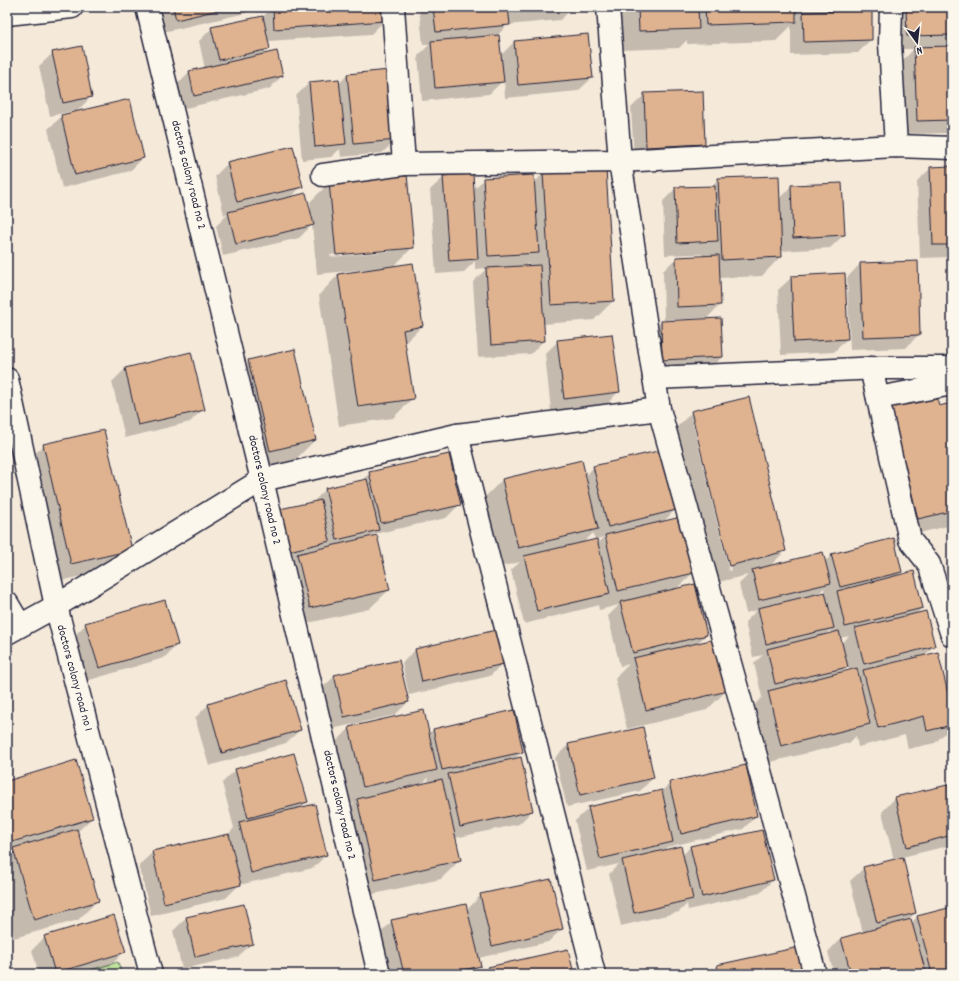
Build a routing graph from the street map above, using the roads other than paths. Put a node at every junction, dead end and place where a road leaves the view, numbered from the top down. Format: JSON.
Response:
{"nodes":[{"id":1,"x":72,"y":7,"type":"edge"},
{"id":2,"x":147,"y":7,"type":"edge"},
{"id":3,"x":393,"y":7,"type":"edge"},
{"id":4,"x":608,"y":7,"type":"edge"},
{"id":5,"x":891,"y":7,"type":"edge"},
{"id":6,"x":7,"y":14,"type":"edge"},
{"id":7,"x":896,"y":146,"type":"junction"},
{"id":8,"x":952,"y":148,"type":"edge"},
{"id":9,"x":620,"y":161,"type":"junction"},
{"id":10,"x":404,"y":164,"type":"junction"},
{"id":11,"x":323,"y":175,"type":"dead end"},
{"id":12,"x":871,"y":368,"type":"junction"},
{"id":13,"x":952,"y":368,"type":"edge"},
{"id":14,"x":654,"y":378,"type":"junction"},
{"id":15,"x":924,"y":378,"type":"junction"},
{"id":16,"x":7,"y":379,"type":"edge"},
{"id":17,"x":952,"y":384,"type":"edge"},
{"id":18,"x":878,"y":398,"type":"junction"},
{"id":19,"x":659,"y":409,"type":"junction"},
{"id":20,"x":457,"y":435,"type":"junction"},
{"id":21,"x":262,"y":480,"type":"junction"},
{"id":22,"x":7,"y":603,"type":"edge"},
{"id":23,"x":56,"y":606,"type":"junction"},
{"id":24,"x":14,"y":629,"type":"edge"},
{"id":25,"x":952,"y":635,"type":"edge"},
{"id":26,"x":151,"y":974,"type":"edge"},
{"id":27,"x":379,"y":974,"type":"edge"},
{"id":28,"x":594,"y":974,"type":"edge"},
{"id":29,"x":815,"y":974,"type":"edge"}],
"edges":[{"from":1,"to":6,"type":"street"},
{"from":2,"to":21,"type":"street","name":"doctors colony road no 2"},
{"from":3,"to":10,"type":"street"},
{"from":4,"to":9,"type":"street"},
{"from":5,"to":7,"type":"street"},
{"from":7,"to":8,"type":"street"},
{"from":7,"to":9,"type":"street"},
{"from":9,"to":10,"type":"street"},
{"from":9,"to":14,"type":"street"},
{"from":10,"to":11,"type":"street"},
{"from":12,"to":14,"type":"street"},
{"from":12,"to":15,"type":"street"},
{"from":12,"to":18,"type":"street"},
{"from":13,"to":15,"type":"street"},
{"from":14,"to":19,"type":"street"},
{"from":15,"to":17,"type":"street"},
{"from":15,"to":18,"type":"street"},
{"from":16,"to":23,"type":"street","name":"doctors colony road no 1"},
{"from":18,"to":25,"type":"street"},
{"from":19,"to":20,"type":"street"},
{"from":19,"to":29,"type":"street"},
{"from":20,"to":21,"type":"street"},
{"from":20,"to":28,"type":"street"},
{"from":21,"to":23,"type":"street"},
{"from":21,"to":27,"type":"street","name":"doctors colony road no 2"},
{"from":22,"to":24,"type":"street"},
{"from":23,"to":24,"type":"street"},
{"from":23,"to":26,"type":"street","name":"doctors colony road no 1"}]}
